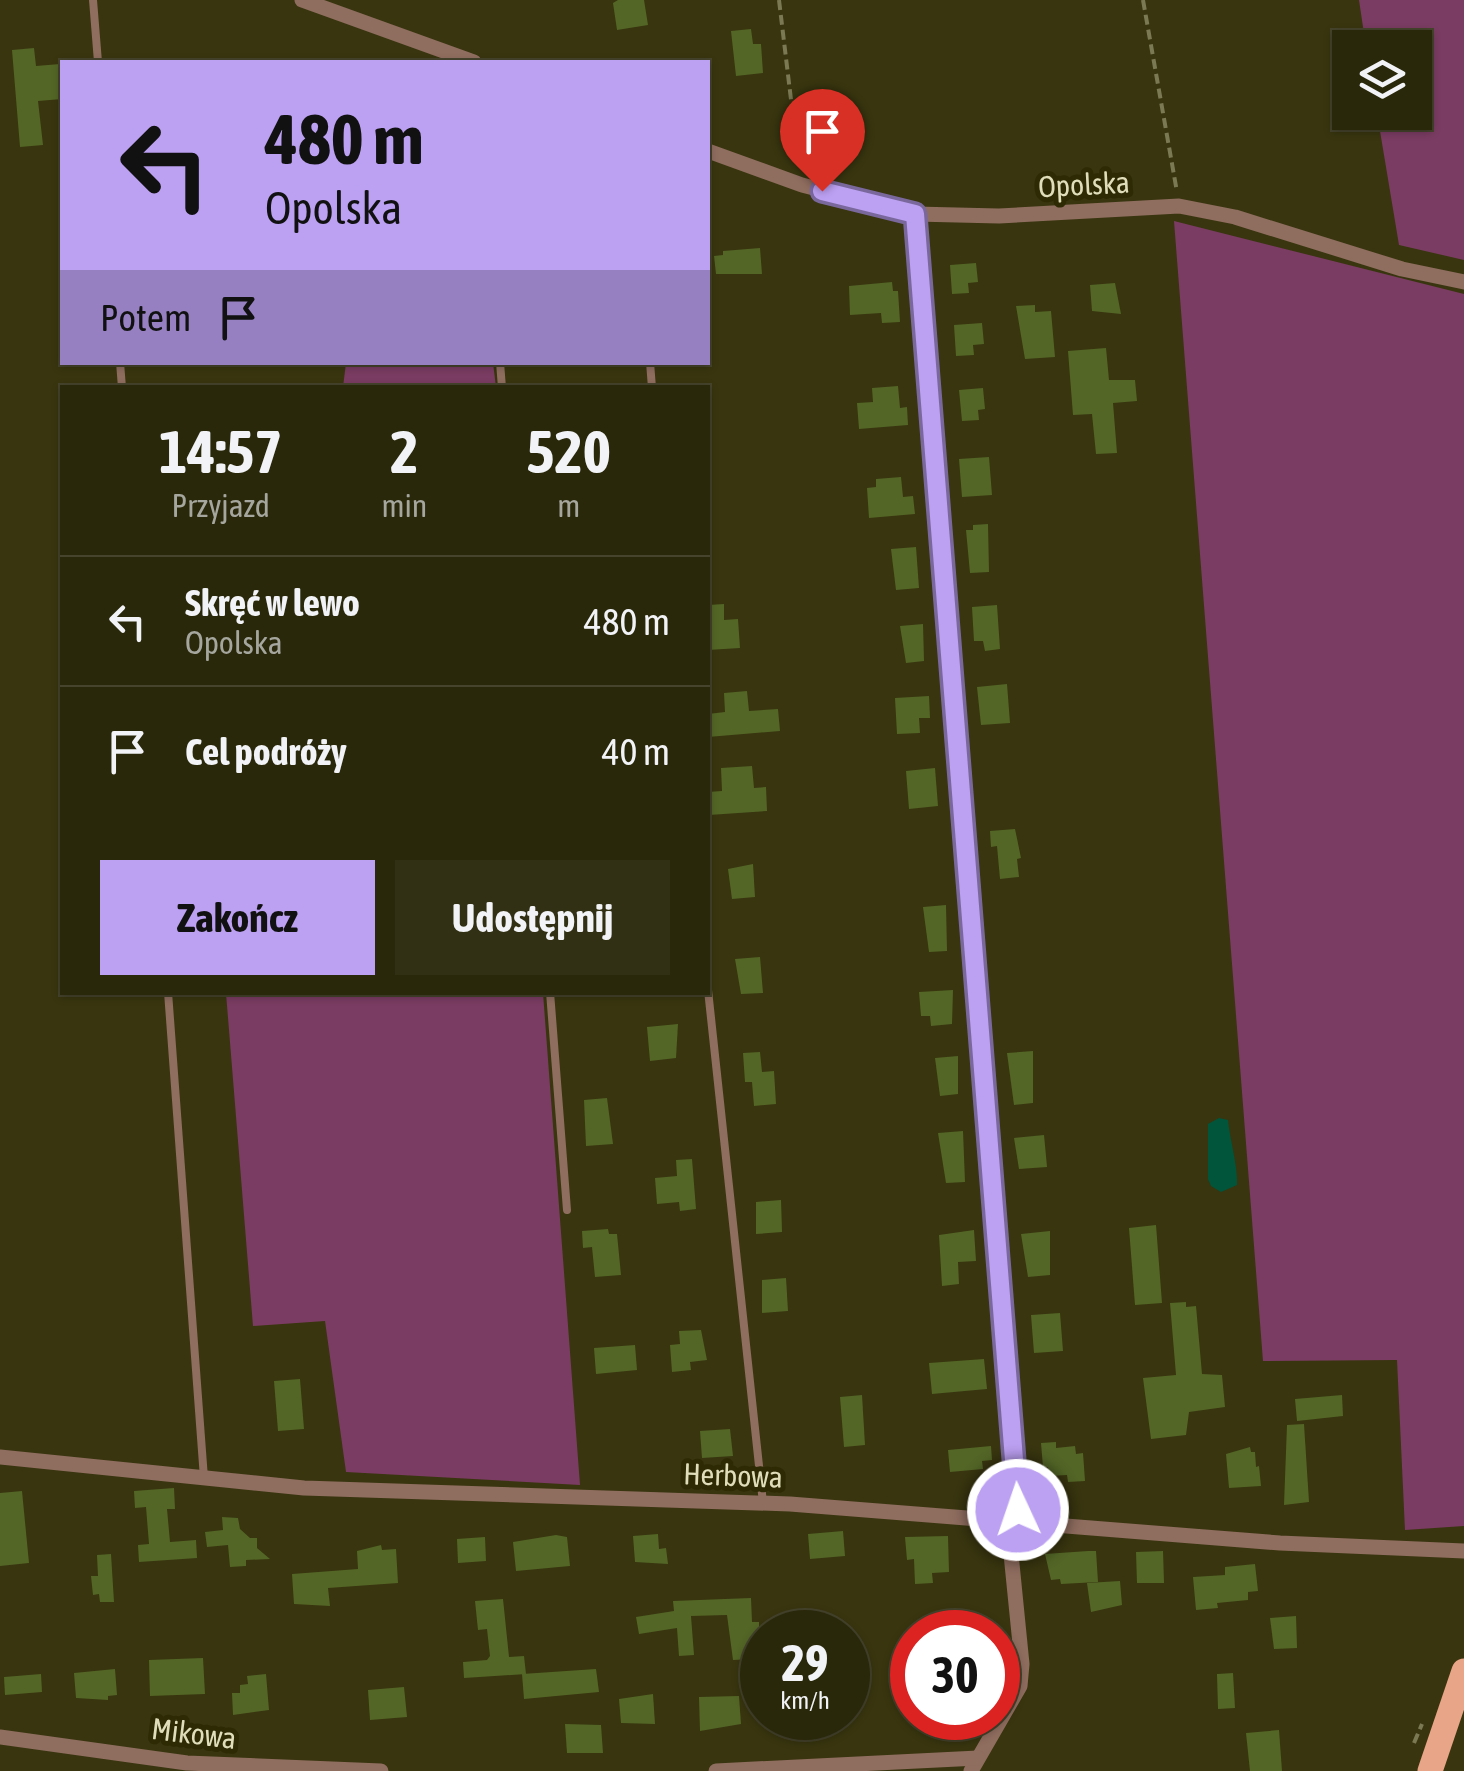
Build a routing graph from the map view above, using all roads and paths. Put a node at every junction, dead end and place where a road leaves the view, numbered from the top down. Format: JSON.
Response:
{"nodes":[{"id":1,"x":93,"y":0,"type":"edge"},
{"id":2,"x":302,"y":0,"type":"edge"},
{"id":3,"x":779,"y":0,"type":"edge"},
{"id":4,"x":1143,"y":0,"type":"edge"},
{"id":5,"x":98,"y":60,"type":"edge"},
{"id":6,"x":468,"y":60,"type":"edge"},
{"id":7,"x":710,"y":152,"type":"edge"},
{"id":8,"x":802,"y":185,"type":"junction"},
{"id":9,"x":1179,"y":206,"type":"junction"},
{"id":10,"x":915,"y":214,"type":"junction"},
{"id":11,"x":1464,"y":282,"type":"edge"},
{"id":12,"x":168,"y":995,"type":"edge"},
{"id":13,"x":550,"y":995,"type":"edge"},
{"id":14,"x":709,"y":995,"type":"edge"},
{"id":15,"x":567,"y":1210,"type":"dead end"},
{"id":16,"x":0,"y":1457,"type":"edge"},
{"id":17,"x":204,"y":1478,"type":"junction"},
{"id":18,"x":764,"y":1503,"type":"junction"},
{"id":19,"x":1015,"y":1522,"type":"junction"},
{"id":20,"x":1464,"y":1550,"type":"edge"},
{"id":21,"x":1464,"y":1670,"type":"edge"},
{"id":22,"x":1422,"y":1723,"type":"dead end"},
{"id":23,"x":0,"y":1736,"type":"edge"},
{"id":24,"x":1414,"y":1742,"type":"dead end"},
{"id":25,"x":975,"y":1764,"type":"edge"},
{"id":26,"x":381,"y":1771,"type":"edge"},
{"id":27,"x":716,"y":1771,"type":"edge"},
{"id":28,"x":1430,"y":1771,"type":"edge"}],
"edges":[{"from":1,"to":5,"type":"lane"},
{"from":2,"to":6,"type":"street"},
{"from":3,"to":8,"type":"path"},
{"from":4,"to":9,"type":"path"},
{"from":7,"to":8,"type":"street","name":"Opolska"},
{"from":8,"to":10,"type":"street","name":"Opolska"},
{"from":9,"to":10,"type":"street","name":"Opolska"},
{"from":9,"to":11,"type":"street","name":"Opolska"},
{"from":10,"to":19,"type":"street"},
{"from":12,"to":17,"type":"lane"},
{"from":13,"to":15,"type":"lane"},
{"from":14,"to":18,"type":"lane"},
{"from":16,"to":17,"type":"street","name":"Herbowa"},
{"from":17,"to":18,"type":"street","name":"Herbowa"},
{"from":18,"to":19,"type":"street","name":"Herbowa"},
{"from":19,"to":20,"type":"street","name":"Herbowa"},
{"from":19,"to":25,"type":"street"},
{"from":21,"to":28,"type":"main road"},
{"from":22,"to":24,"type":"path"},
{"from":23,"to":26,"type":"street","name":"Mikowa"},
{"from":25,"to":27,"type":"street"}]}
